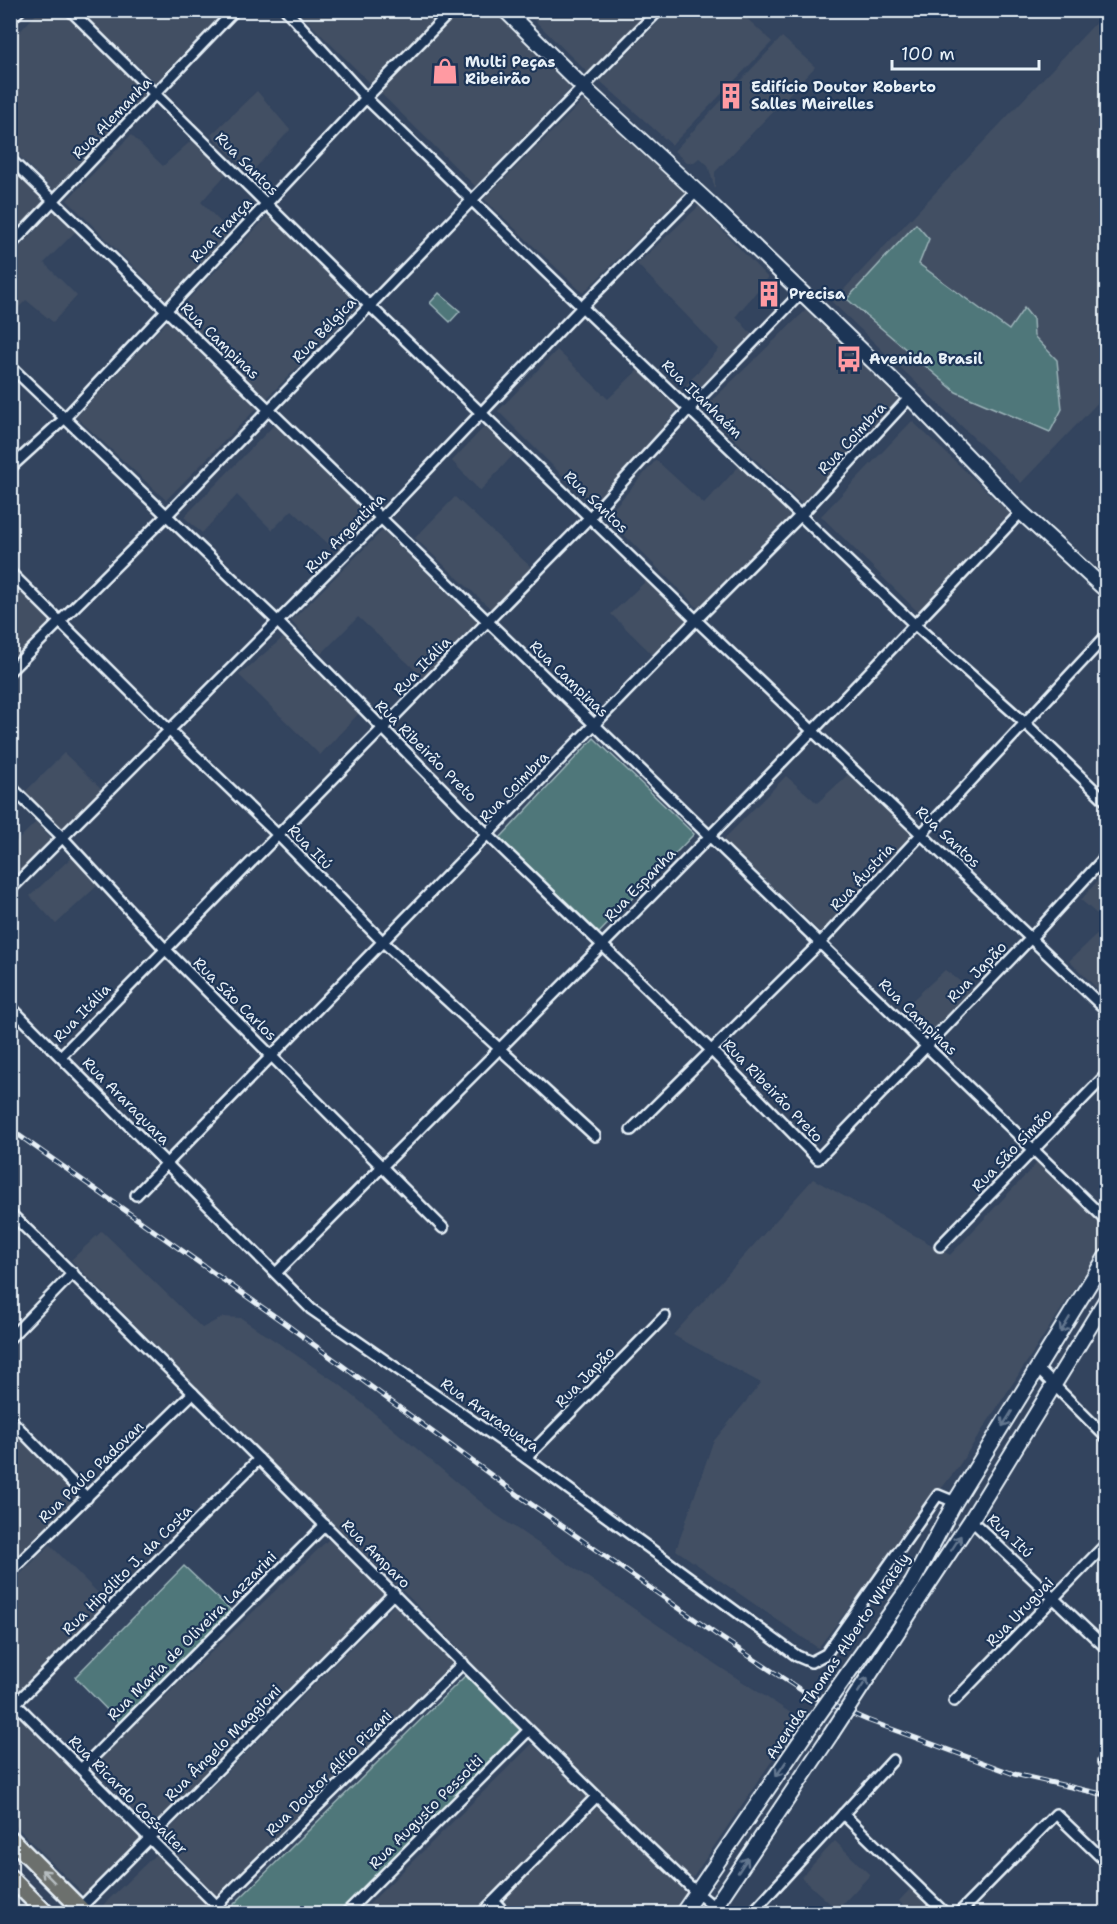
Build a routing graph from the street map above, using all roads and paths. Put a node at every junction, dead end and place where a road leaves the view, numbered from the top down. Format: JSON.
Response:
{"nodes":[{"id":1,"x":20,"y":10,"type":"edge"},
{"id":2,"x":70,"y":10,"type":"edge"},
{"id":3,"x":235,"y":10,"type":"edge"},
{"id":4,"x":286,"y":10,"type":"edge"},
{"id":5,"x":452,"y":10,"type":"edge"},
{"id":6,"x":505,"y":10,"type":"edge"},
{"id":7,"x":659,"y":10,"type":"edge"},
{"id":8,"x":10,"y":21,"type":"edge"},
{"id":9,"x":583,"y":87,"type":"junction"},
{"id":10,"x":155,"y":94,"type":"junction"},
{"id":11,"x":366,"y":98,"type":"junction"},
{"id":12,"x":10,"y":159,"type":"edge"},
{"id":13,"x":696,"y":192,"type":"junction"},
{"id":14,"x":54,"y":200,"type":"junction"},
{"id":15,"x":471,"y":200,"type":"junction"},
{"id":16,"x":266,"y":204,"type":"junction"},
{"id":17,"x":10,"y":246,"type":"edge"},
{"id":18,"x":801,"y":293,"type":"junction"},
{"id":19,"x":369,"y":305,"type":"junction"},
{"id":20,"x":582,"y":307,"type":"junction"},
{"id":21,"x":166,"y":310,"type":"junction"},
{"id":22,"x":10,"y":366,"type":"edge"},
{"id":23,"x":910,"y":397,"type":"junction"},
{"id":24,"x":268,"y":408,"type":"junction"},
{"id":25,"x":690,"y":408,"type":"junction"},
{"id":26,"x":481,"y":413,"type":"junction"},
{"id":27,"x":65,"y":418,"type":"junction"},
{"id":28,"x":10,"y":468,"type":"edge"},
{"id":29,"x":1020,"y":512,"type":"junction"},
{"id":30,"x":801,"y":515,"type":"junction"},
{"id":31,"x":166,"y":516,"type":"junction"},
{"id":32,"x":590,"y":517,"type":"junction"},
{"id":33,"x":381,"y":518,"type":"junction"},
{"id":34,"x":10,"y":572,"type":"edge"},
{"id":35,"x":1107,"y":590,"type":"edge"},
{"id":36,"x":696,"y":620,"type":"junction"},
{"id":37,"x":60,"y":621,"type":"junction"},
{"id":38,"x":277,"y":621,"type":"junction"},
{"id":39,"x":488,"y":621,"type":"junction"},
{"id":40,"x":915,"y":625,"type":"junction"},
{"id":41,"x":1107,"y":636,"type":"edge"},
{"id":42,"x":10,"y":672,"type":"edge"},
{"id":43,"x":1025,"y":723,"type":"junction"},
{"id":44,"x":595,"y":725,"type":"junction"},
{"id":45,"x":382,"y":729,"type":"junction"},
{"id":46,"x":169,"y":730,"type":"junction"},
{"id":47,"x":812,"y":731,"type":"junction"},
{"id":48,"x":10,"y":786,"type":"edge"},
{"id":49,"x":1107,"y":801,"type":"edge"},
{"id":50,"x":923,"y":834,"type":"junction"},
{"id":51,"x":278,"y":835,"type":"junction"},
{"id":52,"x":488,"y":835,"type":"junction"},
{"id":53,"x":709,"y":836,"type":"junction"},
{"id":54,"x":62,"y":837,"type":"junction"},
{"id":55,"x":1107,"y":856,"type":"edge"},
{"id":56,"x":10,"y":890,"type":"edge"},
{"id":57,"x":1032,"y":937,"type":"junction"},
{"id":58,"x":383,"y":942,"type":"junction"},
{"id":59,"x":820,"y":943,"type":"junction"},
{"id":60,"x":603,"y":944,"type":"junction"},
{"id":61,"x":165,"y":950,"type":"junction"},
{"id":62,"x":10,"y":1006,"type":"edge"},
{"id":63,"x":1107,"y":1010,"type":"edge"},
{"id":64,"x":927,"y":1046,"type":"junction"},
{"id":65,"x":501,"y":1048,"type":"junction"},
{"id":66,"x":712,"y":1051,"type":"junction"},
{"id":67,"x":61,"y":1056,"type":"junction"},
{"id":68,"x":272,"y":1056,"type":"junction"},
{"id":69,"x":1107,"y":1075,"type":"edge"},
{"id":70,"x":631,"y":1130,"type":"dead end"},
{"id":71,"x":595,"y":1136,"type":"dead end"},
{"id":72,"x":1033,"y":1149,"type":"junction"},
{"id":73,"x":818,"y":1159,"type":"joint"},
{"id":74,"x":167,"y":1163,"type":"junction"},
{"id":75,"x":382,"y":1167,"type":"junction"},
{"id":76,"x":136,"y":1195,"type":"dead end"},
{"id":77,"x":10,"y":1213,"type":"edge"},
{"id":78,"x":1107,"y":1220,"type":"edge"},
{"id":79,"x":443,"y":1228,"type":"dead end"},
{"id":80,"x":940,"y":1246,"type":"dead end"},
{"id":81,"x":1107,"y":1257,"type":"edge"},
{"id":82,"x":73,"y":1273,"type":"junction"},
{"id":83,"x":276,"y":1273,"type":"junction"},
{"id":84,"x":1107,"y":1300,"type":"edge"},
{"id":85,"x":665,"y":1316,"type":"dead end"},
{"id":86,"x":10,"y":1338,"type":"edge"},
{"id":87,"x":1038,"y":1370,"type":"junction"},
{"id":88,"x":1055,"y":1385,"type":"junction"},
{"id":89,"x":193,"y":1393,"type":"junction"},
{"id":90,"x":10,"y":1419,"type":"edge"},
{"id":91,"x":1107,"y":1437,"type":"edge"},
{"id":92,"x":526,"y":1458,"type":"junction"},
{"id":93,"x":259,"y":1459,"type":"junction"},
{"id":94,"x":87,"y":1498,"type":"junction"},
{"id":95,"x":955,"y":1502,"type":"junction"},
{"id":96,"x":971,"y":1520,"type":"junction"},
{"id":97,"x":324,"y":1525,"type":"junction"},
{"id":98,"x":1107,"y":1544,"type":"edge"},
{"id":99,"x":10,"y":1572,"type":"edge"},
{"id":100,"x":394,"y":1593,"type":"junction"},
{"id":101,"x":1054,"y":1599,"type":"junction"},
{"id":102,"x":1107,"y":1648,"type":"edge"},
{"id":103,"x":463,"y":1663,"type":"junction"},
{"id":104,"x":13,"y":1701,"type":"edge"},
{"id":105,"x":954,"y":1701,"type":"dead end"},
{"id":106,"x":528,"y":1731,"type":"junction"},
{"id":107,"x":893,"y":1760,"type":"dead end"},
{"id":108,"x":81,"y":1769,"type":"junction"},
{"id":109,"x":596,"y":1797,"type":"junction"},
{"id":110,"x":843,"y":1814,"type":"junction"},
{"id":111,"x":10,"y":1838,"type":"edge"},
{"id":112,"x":150,"y":1838,"type":"junction"},
{"id":113,"x":1107,"y":1862,"type":"edge"},
{"id":114,"x":10,"y":1877,"type":"edge"},
{"id":115,"x":696,"y":1892,"type":"junction"},
{"id":116,"x":494,"y":1901,"type":"junction"},
{"id":117,"x":217,"y":1905,"type":"junction"},
{"id":118,"x":80,"y":1911,"type":"edge"},
{"id":119,"x":716,"y":1911,"type":"edge"},
{"id":120,"x":47,"y":1914,"type":"edge"},
{"id":121,"x":225,"y":1914,"type":"edge"},
{"id":122,"x":345,"y":1914,"type":"edge"},
{"id":123,"x":481,"y":1914,"type":"edge"},
{"id":124,"x":506,"y":1914,"type":"edge"},
{"id":125,"x":682,"y":1914,"type":"edge"},
{"id":126,"x":751,"y":1914,"type":"edge"},
{"id":127,"x":946,"y":1914,"type":"edge"},
{"id":128,"x":958,"y":1914,"type":"edge"}],
"edges":[{"from":1,"to":8,"type":"street"},
{"from":2,"to":10,"type":"street","name":"Rua Santos"},
{"from":3,"to":10,"type":"street","name":"Rua Alemanha"},
{"from":4,"to":11,"type":"street","name":"Rua Itanhaém"},
{"from":5,"to":11,"type":"street","name":"Rua França"},
{"from":6,"to":9,"type":"main road"},
{"from":7,"to":9,"type":"street","name":"Rua Bélgica"},
{"from":9,"to":13,"type":"main road"},
{"from":9,"to":15,"type":"street","name":"Rua Bélgica"},
{"from":10,"to":14,"type":"street","name":"Rua Alemanha"},
{"from":10,"to":16,"type":"street","name":"Rua Santos"},
{"from":11,"to":15,"type":"street","name":"Rua Itanhaém"},
{"from":11,"to":16,"type":"street","name":"Rua França"},
{"from":12,"to":14,"type":"street","name":"Rua Campinas"},
{"from":13,"to":18,"type":"main road"},
{"from":13,"to":20,"type":"street","name":"Rua Argentina"},
{"from":14,"to":17,"type":"street","name":"Rua Alemanha"},
{"from":14,"to":21,"type":"street","name":"Rua Campinas"},
{"from":15,"to":19,"type":"street","name":"Rua Bélgica"},
{"from":15,"to":20,"type":"street","name":"Rua Itanhaém"},
{"from":16,"to":19,"type":"street","name":"Rua Santos"},
{"from":16,"to":21,"type":"street","name":"Rua França"},
{"from":18,"to":23,"type":"main road"},
{"from":18,"to":25,"type":"street","name":"Rua Itália"},
{"from":19,"to":24,"type":"street","name":"Rua Bélgica"},
{"from":19,"to":26,"type":"street","name":"Rua Santos"},
{"from":20,"to":25,"type":"street","name":"Rua Itanhaém"},
{"from":20,"to":26,"type":"street","name":"Rua Argentina"},
{"from":21,"to":24,"type":"street","name":"Rua Campinas"},
{"from":21,"to":27,"type":"street","name":"Rua França"},
{"from":22,"to":27,"type":"street","name":"Rua Ribeirão Preto"},
{"from":23,"to":29,"type":"main road"},
{"from":23,"to":30,"type":"street","name":"Rua Coimbra"},
{"from":24,"to":31,"type":"street","name":"Rua Bélgica"},
{"from":24,"to":33,"type":"street","name":"Rua Campinas"},
{"from":25,"to":30,"type":"street","name":"Rua Itanhaém"},
{"from":25,"to":32,"type":"street","name":"Rua Itália"},
{"from":26,"to":32,"type":"street","name":"Rua Santos"},
{"from":26,"to":33,"type":"street","name":"Rua Argentina"},
{"from":27,"to":28,"type":"street","name":"Rua França"},
{"from":27,"to":31,"type":"street","name":"Rua Ribeirão Preto"},
{"from":29,"to":35,"type":"main road"},
{"from":29,"to":40,"type":"street","name":"Rua Espanha"},
{"from":30,"to":36,"type":"street","name":"Rua Coimbra"},
{"from":30,"to":40,"type":"street","name":"Rua Itanhaém"},
{"from":31,"to":37,"type":"street","name":"Rua Bélgica"},
{"from":31,"to":38,"type":"street","name":"Rua Ribeirão Preto"},
{"from":32,"to":36,"type":"street","name":"Rua Santos"},
{"from":32,"to":39,"type":"street","name":"Rua Itália"},
{"from":33,"to":38,"type":"street","name":"Rua Argentina"},
{"from":33,"to":39,"type":"street","name":"Rua Campinas"},
{"from":34,"to":37,"type":"street","name":"Rua Itú"},
{"from":36,"to":44,"type":"street","name":"Rua Coimbra"},
{"from":36,"to":47,"type":"street","name":"Rua Santos"},
{"from":37,"to":42,"type":"street","name":"Rua Bélgica"},
{"from":37,"to":46,"type":"street","name":"Rua Itú"},
{"from":38,"to":45,"type":"street","name":"Rua Ribeirão Preto"},
{"from":38,"to":46,"type":"street","name":"Rua Argentina"},
{"from":39,"to":44,"type":"street","name":"Rua Campinas"},
{"from":39,"to":45,"type":"street","name":"Rua Itália"},
{"from":40,"to":43,"type":"street","name":"Rua Itanhaém"},
{"from":40,"to":47,"type":"street","name":"Rua Espanha"},
{"from":41,"to":43,"type":"street","name":"Rua Áustria"},
{"from":43,"to":49,"type":"street","name":"Rua Itanhaém"},
{"from":43,"to":50,"type":"street","name":"Rua Áustria"},
{"from":44,"to":52,"type":"street","name":"Rua Coimbra"},
{"from":44,"to":53,"type":"street","name":"Rua Campinas"},
{"from":45,"to":51,"type":"street","name":"Rua Itália"},
{"from":45,"to":52,"type":"street","name":"Rua Ribeirão Preto"},
{"from":46,"to":51,"type":"street","name":"Rua Itú"},
{"from":46,"to":54,"type":"street","name":"Rua Argentina"},
{"from":47,"to":50,"type":"street","name":"Rua Santos"},
{"from":47,"to":53,"type":"street","name":"Rua Espanha"},
{"from":48,"to":54,"type":"street","name":"Rua São Carlos"},
{"from":50,"to":57,"type":"street","name":"Rua Santos"},
{"from":50,"to":59,"type":"street","name":"Rua Áustria"},
{"from":51,"to":58,"type":"street","name":"Rua Itú"},
{"from":51,"to":61,"type":"street","name":"Rua Itália"},
{"from":52,"to":58,"type":"street","name":"Rua Coimbra"},
{"from":52,"to":60,"type":"street","name":"Rua Ribeirão Preto"},
{"from":53,"to":59,"type":"street","name":"Rua Campinas"},
{"from":53,"to":60,"type":"street","name":"Rua Espanha"},
{"from":54,"to":56,"type":"street","name":"Rua Argentina"},
{"from":54,"to":61,"type":"street","name":"Rua São Carlos"},
{"from":55,"to":57,"type":"street","name":"Rua Japão"},
{"from":57,"to":63,"type":"street","name":"Rua Santos"},
{"from":57,"to":64,"type":"street","name":"Rua Japão"},
{"from":58,"to":65,"type":"street","name":"Rua Itú"},
{"from":58,"to":68,"type":"street","name":"Rua Coimbra"},
{"from":59,"to":64,"type":"street","name":"Rua Campinas"},
{"from":59,"to":66,"type":"street","name":"Rua Áustria"},
{"from":60,"to":65,"type":"street","name":"Rua Espanha"},
{"from":60,"to":66,"type":"street","name":"Rua Ribeirão Preto"},
{"from":61,"to":67,"type":"street","name":"Rua Itália"},
{"from":61,"to":68,"type":"street","name":"Rua São Carlos"},
{"from":62,"to":67,"type":"street","name":"Rua Araraquara"},
{"from":64,"to":72,"type":"street","name":"Rua Campinas"},
{"from":64,"to":73,"type":"street","name":"Rua Japão"},
{"from":65,"to":71,"type":"street","name":"Rua Itú"},
{"from":65,"to":75,"type":"street","name":"Rua Espanha"},
{"from":66,"to":70,"type":"street","name":"Rua Áustria"},
{"from":66,"to":73,"type":"street","name":"Rua Ribeirão Preto"},
{"from":67,"to":74,"type":"street","name":"Rua Araraquara"},
{"from":68,"to":74,"type":"street","name":"Rua Coimbra"},
{"from":68,"to":75,"type":"street","name":"Rua São Carlos"},
{"from":69,"to":72,"type":"street","name":"Rua São Simão"},
{"from":72,"to":78,"type":"street","name":"Rua Campinas"},
{"from":72,"to":80,"type":"street","name":"Rua São Simão"},
{"from":74,"to":76,"type":"street","name":"Rua Coimbra"},
{"from":74,"to":83,"type":"street","name":"Rua Araraquara"},
{"from":75,"to":79,"type":"street","name":"Rua São Carlos"},
{"from":75,"to":83,"type":"street","name":"Rua Espanha"},
{"from":77,"to":82,"type":"street","name":"Rua Amparo"},
{"from":81,"to":87,"type":"main road","name":"Avenida Thomas Alberto Whately","one_way":true},
{"from":82,"to":86,"type":"street"},
{"from":82,"to":89,"type":"street","name":"Rua Amparo"},
{"from":83,"to":92,"type":"street","name":"Rua Araraquara"},
{"from":84,"to":88,"type":"main road"},
{"from":85,"to":92,"type":"street","name":"Rua Japão"},
{"from":87,"to":88,"type":"street"},
{"from":87,"to":95,"type":"main road","name":"Avenida Thomas Alberto Whately","one_way":true},
{"from":88,"to":91,"type":"street"},
{"from":88,"to":96,"type":"main road"},
{"from":89,"to":93,"type":"street","name":"Rua Amparo"},
{"from":89,"to":94,"type":"street","name":"Rua Paulo Padovan"},
{"from":90,"to":94,"type":"street"},
{"from":92,"to":95,"type":"street","name":"Rua Araraquara"},
{"from":93,"to":97,"type":"street","name":"Rua Amparo"},
{"from":93,"to":104,"type":"street","name":"Rua Hipólito J. da Costa"},
{"from":94,"to":99,"type":"street","name":"Rua Paulo Padovan"},
{"from":95,"to":115,"type":"main road","name":"Avenida Thomas Alberto Whately","one_way":true,"bridge":true},
{"from":96,"to":101,"type":"street","name":"Rua Itú"},
{"from":119,"to":96,"type":"main road","one_way":true,"bridge":true},
{"from":97,"to":100,"type":"street","name":"Rua Amparo"},
{"from":97,"to":108,"type":"street","name":"Rua Maria de Oliveira Lazzarini"},
{"from":98,"to":101,"type":"street","name":"Rua Uruguai"},
{"from":100,"to":103,"type":"street","name":"Rua Amparo"},
{"from":100,"to":112,"type":"street","name":"Rua Ângelo Maggioni"},
{"from":101,"to":102,"type":"street","name":"Rua Itú"},
{"from":101,"to":105,"type":"street","name":"Rua Uruguai"},
{"from":103,"to":106,"type":"street","name":"Rua Amparo"},
{"from":103,"to":117,"type":"street","name":"Rua Doutor Alfio Pizani"},
{"from":104,"to":108,"type":"street","name":"Rua Ricardo Cossalter"},
{"from":106,"to":109,"type":"street","name":"Rua Amparo"},
{"from":106,"to":122,"type":"street","name":"Rua Augusto Pessotti"},
{"from":107,"to":110,"type":"street"},
{"from":108,"to":112,"type":"street","name":"Rua Ricardo Cossalter"},
{"from":109,"to":115,"type":"street","name":"Rua Amparo"},
{"from":109,"to":116,"type":"street"},
{"from":110,"to":126,"type":"street"},
{"from":110,"to":127,"type":"street"},
{"from":118,"to":111,"type":"main road","one_way":true},
{"from":112,"to":117,"type":"street","name":"Rua Ricardo Cossalter"},
{"from":112,"to":118,"type":"street","name":"Rua Ângelo Maggioni"},
{"from":113,"to":128,"type":"street"},
{"from":114,"to":120,"type":"main road"},
{"from":115,"to":119,"type":"street","name":"Rua Amparo"},
{"from":115,"to":125,"type":"main road","name":"Avenida Thomas Alberto Whately"},
{"from":116,"to":123,"type":"street"},
{"from":116,"to":124,"type":"street"},
{"from":117,"to":121,"type":"street","name":"Rua Ricardo Cossalter"}]}
